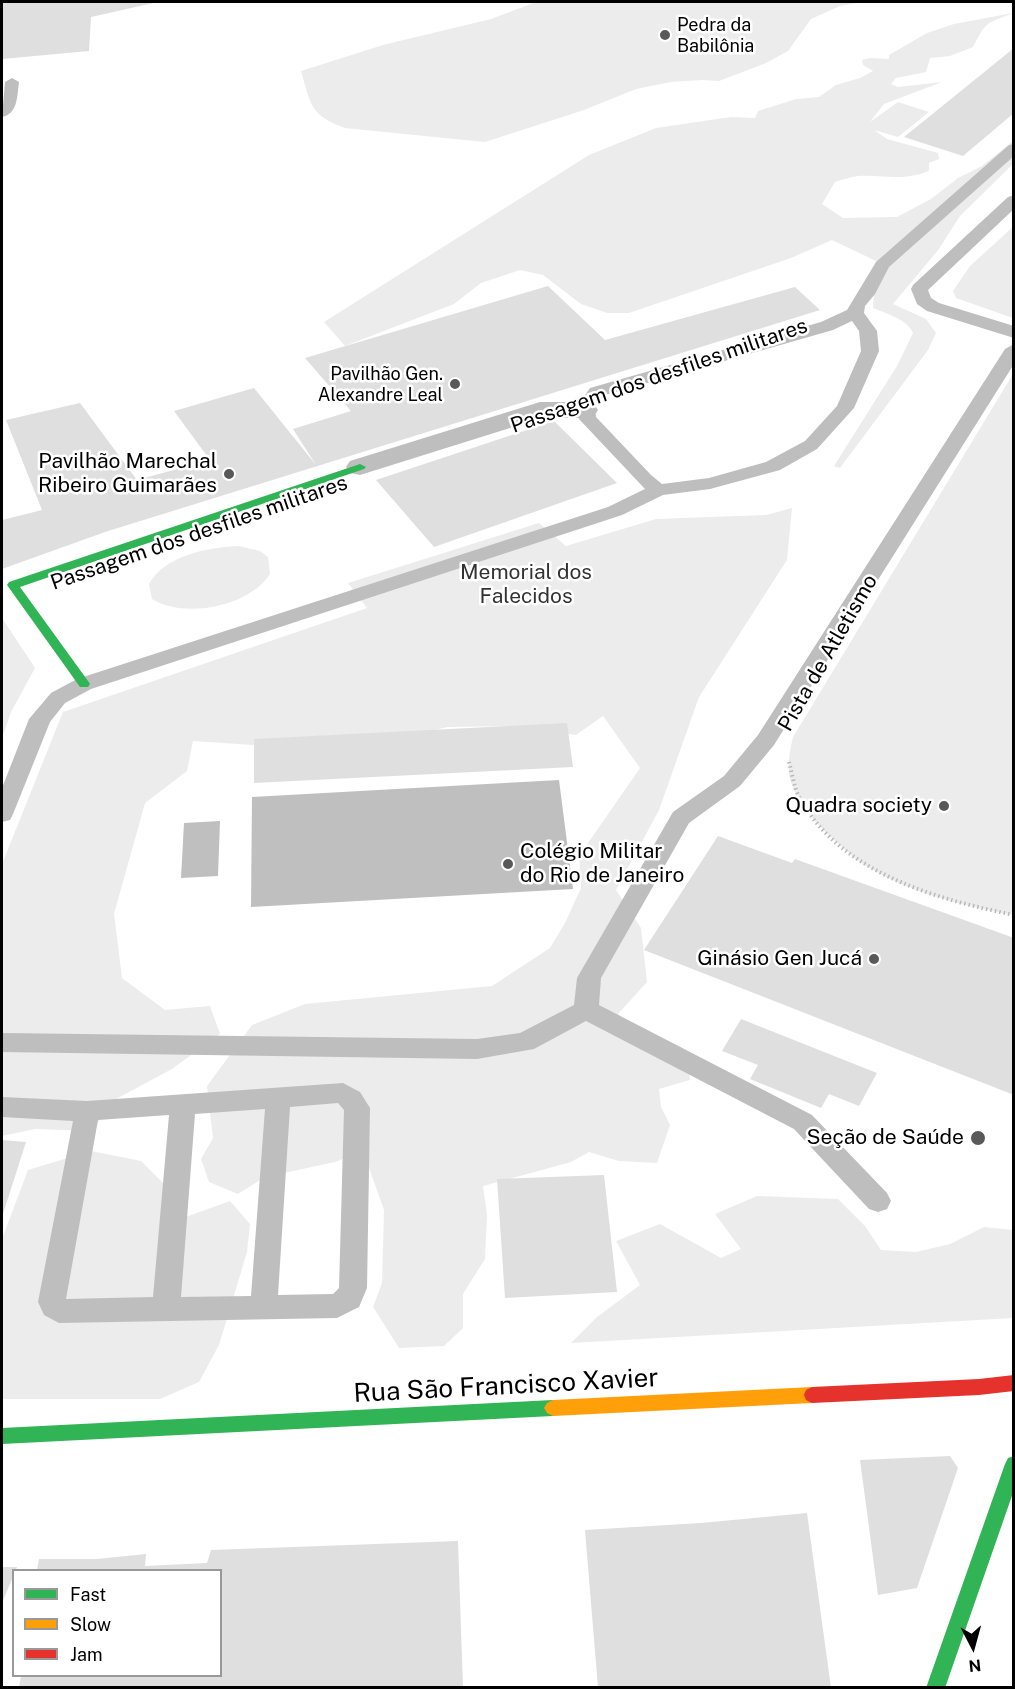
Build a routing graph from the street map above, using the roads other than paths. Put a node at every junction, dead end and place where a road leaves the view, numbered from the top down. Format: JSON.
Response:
{"nodes":[{"id":1,"x":12,"y":81,"type":"dead end"},
{"id":2,"x":2,"y":113,"type":"edge"},
{"id":3,"x":1014,"y":148,"type":"edge"},
{"id":4,"x":1014,"y":200,"type":"edge"},
{"id":5,"x":855,"y":313,"type":"junction"},
{"id":6,"x":1014,"y":333,"type":"edge"},
{"id":7,"x":1014,"y":349,"type":"edge"},
{"id":8,"x":585,"y":410,"type":"junction"},
{"id":9,"x":360,"y":467,"type":"joint"},
{"id":10,"x":658,"y":490,"type":"junction"},
{"id":11,"x":84,"y":684,"type":"junction"},
{"id":12,"x":2,"y":814,"type":"edge"},
{"id":13,"x":586,"y":1010,"type":"junction"},
{"id":14,"x":2,"y":1043,"type":"edge"},
{"id":15,"x":278,"y":1097,"type":"junction"},
{"id":16,"x":183,"y":1105,"type":"junction"},
{"id":17,"x":2,"y":1107,"type":"edge"},
{"id":18,"x":87,"y":1110,"type":"junction"},
{"id":19,"x":878,"y":1201,"type":"dead end"},
{"id":20,"x":264,"y":1307,"type":"junction"},
{"id":21,"x":166,"y":1310,"type":"junction"},
{"id":22,"x":1014,"y":1383,"type":"edge"},
{"id":23,"x":2,"y":1436,"type":"edge"},
{"id":24,"x":1014,"y":1464,"type":"edge"},
{"id":25,"x":940,"y":1686,"type":"edge"}],
"edges":[{"from":1,"to":2,"type":"lane"},
{"from":3,"to":5,"type":"lane"},
{"from":4,"to":6,"type":"lane"},
{"from":5,"to":8,"type":"lane"},
{"from":5,"to":10,"type":"lane"},
{"from":7,"to":13,"type":"lane"},
{"from":8,"to":9,"type":"street"},
{"from":8,"to":10,"type":"lane"},
{"from":9,"to":11,"type":"street"},
{"from":10,"to":11,"type":"lane"},
{"from":11,"to":12,"type":"lane"},
{"from":13,"to":14,"type":"lane"},
{"from":13,"to":19,"type":"lane"},
{"from":15,"to":16,"type":"lane"},
{"from":15,"to":20,"type":"lane"},
{"from":15,"to":20,"type":"lane"},
{"from":16,"to":18,"type":"lane"},
{"from":16,"to":21,"type":"lane"},
{"from":17,"to":18,"type":"lane"},
{"from":18,"to":21,"type":"lane"},
{"from":20,"to":21,"type":"lane"},
{"from":22,"to":23,"type":"street","name":"Rua São Francisco Xavier"},
{"from":24,"to":25,"type":"street"}]}
